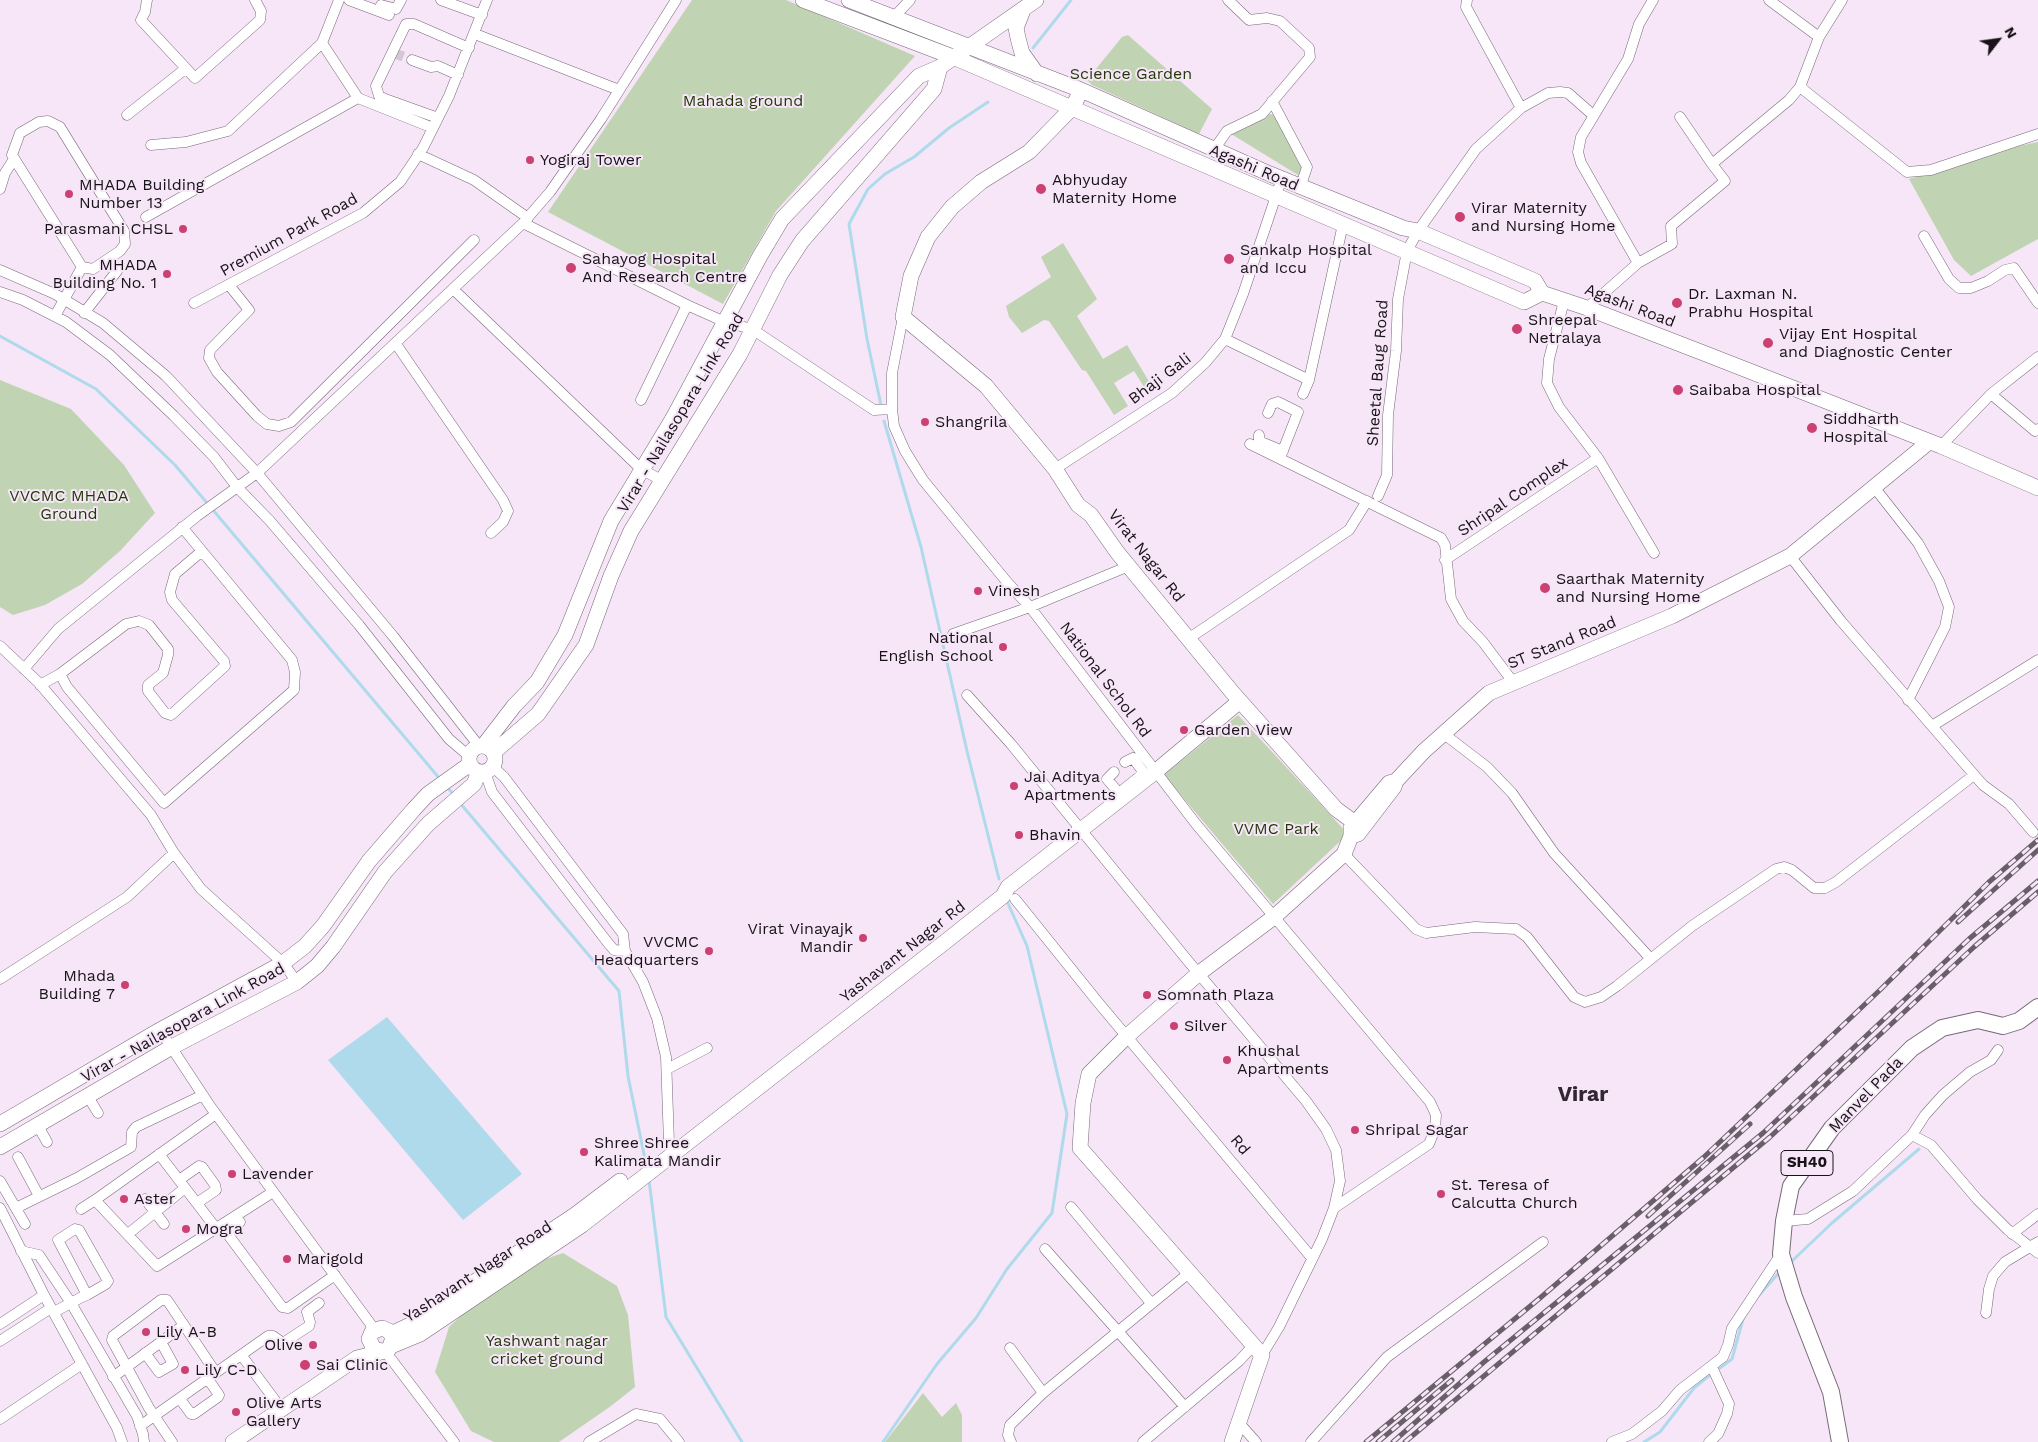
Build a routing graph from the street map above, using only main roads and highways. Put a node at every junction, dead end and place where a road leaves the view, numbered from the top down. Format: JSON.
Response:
{"nodes":[{"id":1,"x":2038,"y":1007,"type":"edge"},
{"id":2,"x":1840,"y":1442,"type":"edge"}],
"edges":[{"from":1,"to":2,"type":"main road","name":"Manvel Pada","number":"SH40"}]}
